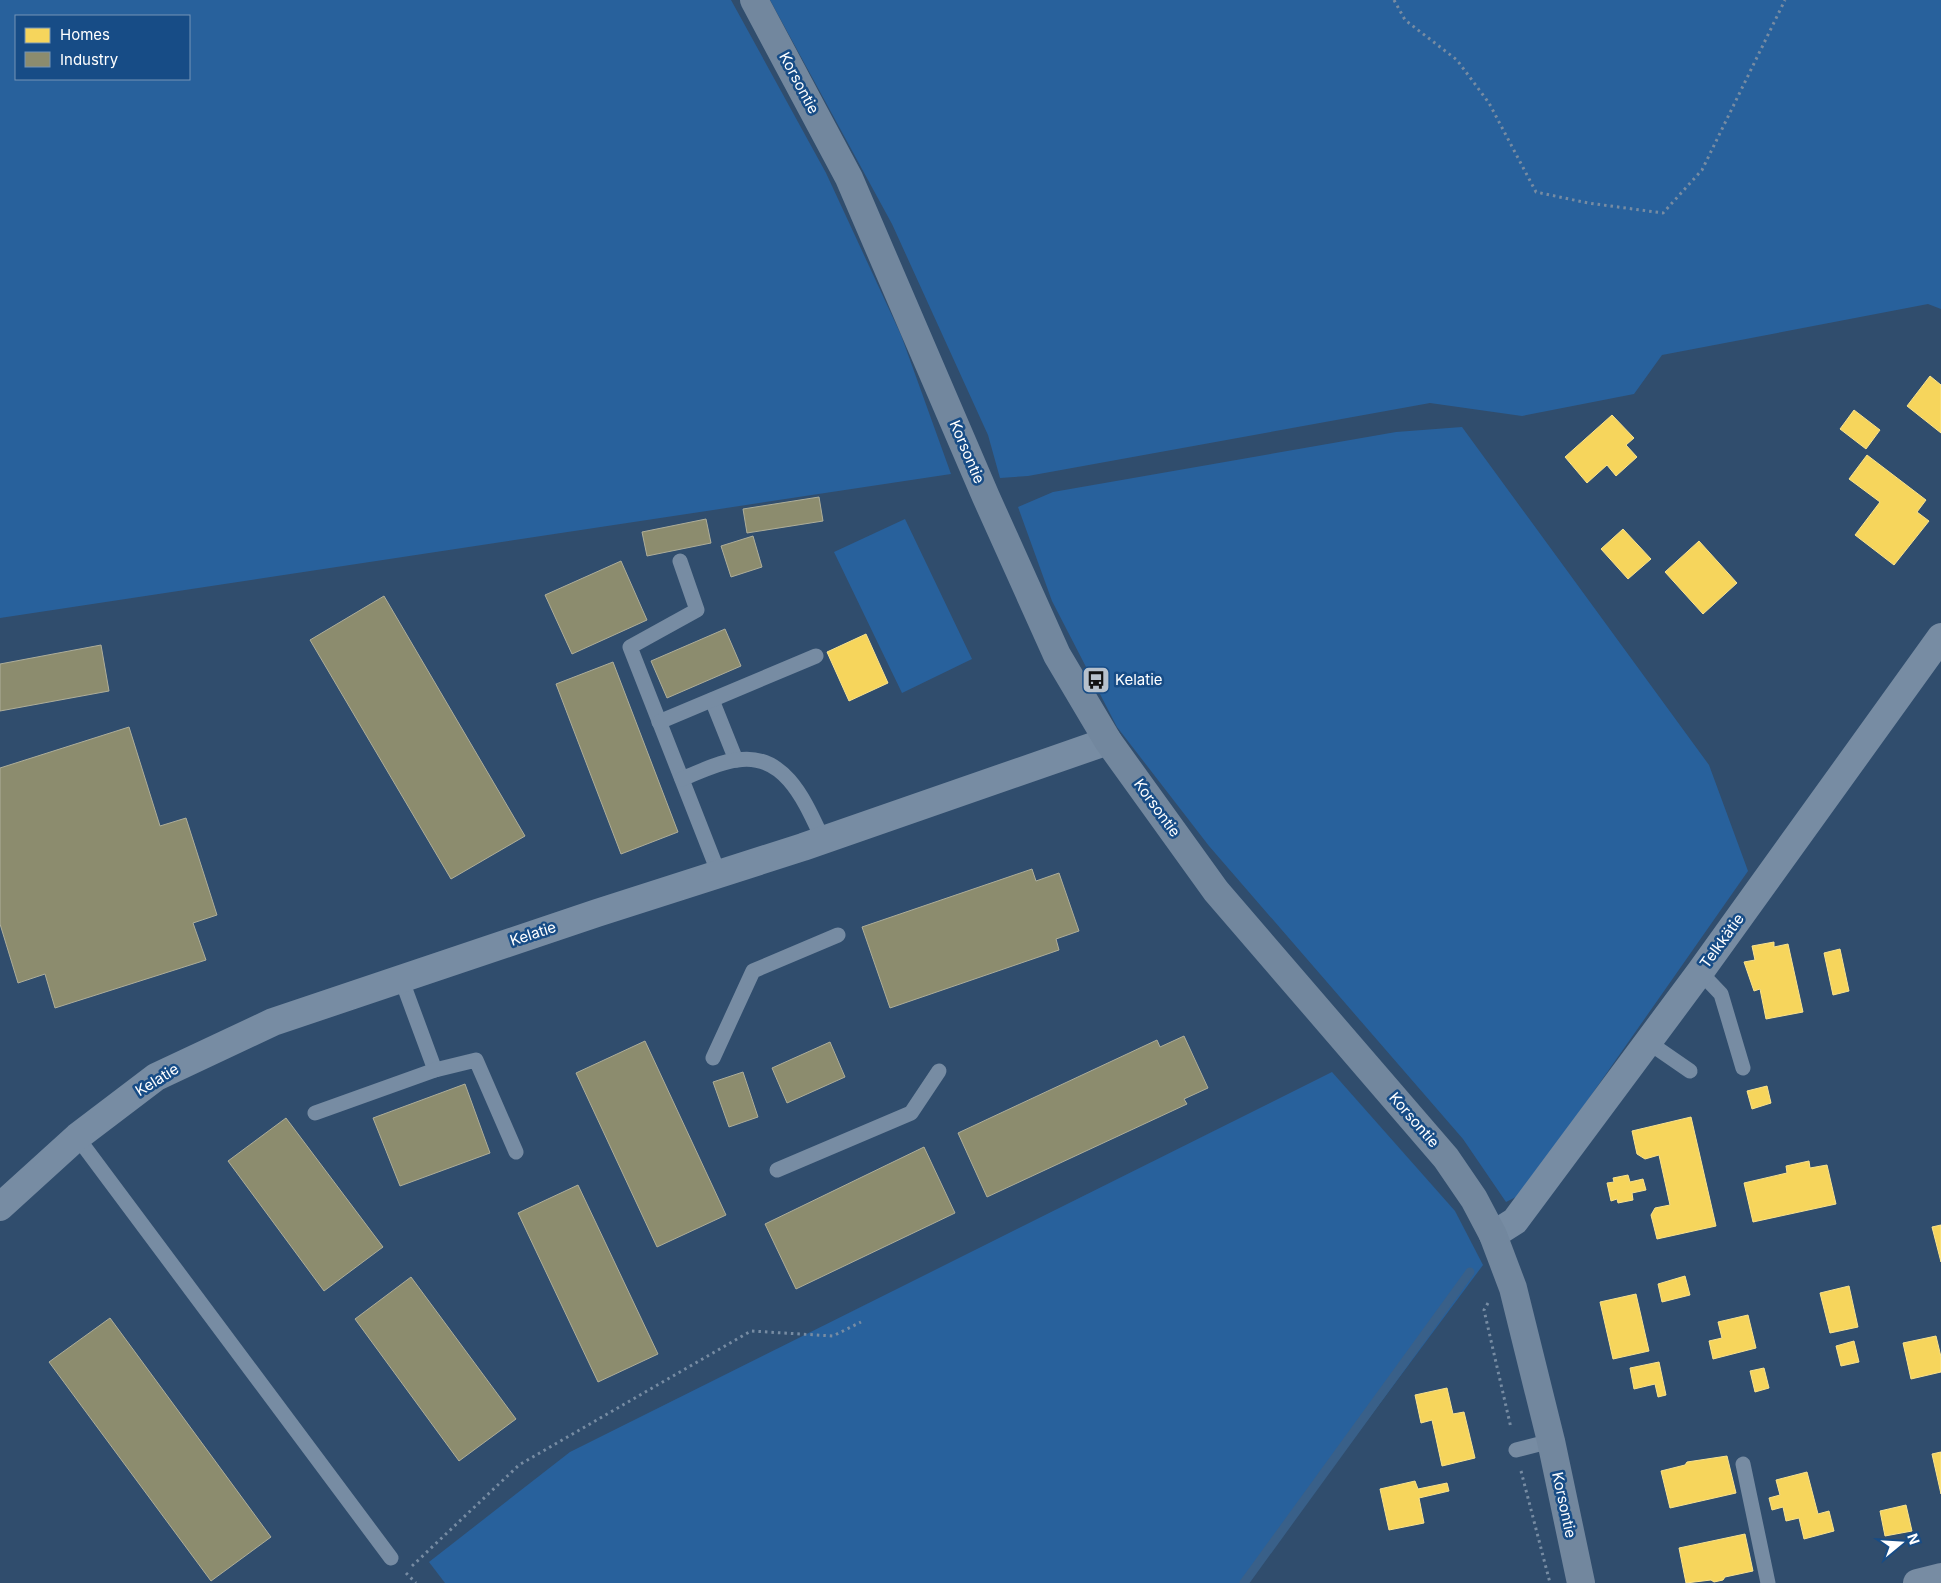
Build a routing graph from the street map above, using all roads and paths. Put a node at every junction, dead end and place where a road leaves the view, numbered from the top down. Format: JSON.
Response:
{"nodes":[{"id":1,"x":754,"y":0,"type":"edge"},
{"id":2,"x":1394,"y":0,"type":"edge"},
{"id":3,"x":1785,"y":0,"type":"edge"},
{"id":4,"x":680,"y":561,"type":"dead end"},
{"id":5,"x":1941,"y":637,"type":"edge"},
{"id":6,"x":816,"y":656,"type":"dead end"},
{"id":7,"x":712,"y":700,"type":"junction"},
{"id":8,"x":659,"y":722,"type":"junction"},
{"id":9,"x":1108,"y":741,"type":"junction"},
{"id":10,"x":736,"y":760,"type":"junction"},
{"id":11,"x":682,"y":778,"type":"junction"},
{"id":12,"x":823,"y":840,"type":"junction"},
{"id":13,"x":719,"y":874,"type":"junction"},
{"id":14,"x":838,"y":935,"type":"dead end"},
{"id":15,"x":1700,"y":972,"type":"junction"},
{"id":16,"x":401,"y":978,"type":"junction"},
{"id":17,"x":1648,"y":1042,"type":"junction"},
{"id":18,"x":713,"y":1058,"type":"dead end"},
{"id":19,"x":1743,"y":1068,"type":"dead end"},
{"id":20,"x":435,"y":1070,"type":"junction"},
{"id":21,"x":939,"y":1071,"type":"dead end"},
{"id":22,"x":1690,"y":1071,"type":"dead end"},
{"id":23,"x":315,"y":1113,"type":"dead end"},
{"id":24,"x":77,"y":1137,"type":"junction"},
{"id":25,"x":516,"y":1152,"type":"dead end"},
{"id":26,"x":777,"y":1170,"type":"dead end"},
{"id":27,"x":0,"y":1206,"type":"edge"},
{"id":28,"x":1493,"y":1235,"type":"junction"},
{"id":29,"x":861,"y":1322,"type":"dead end"},
{"id":30,"x":1551,"y":1441,"type":"junction"},
{"id":31,"x":1516,"y":1450,"type":"dead end"},
{"id":32,"x":1743,"y":1464,"type":"dead end"},
{"id":33,"x":391,"y":1558,"type":"dead end"},
{"id":34,"x":406,"y":1572,"type":"dead end"},
{"id":35,"x":1941,"y":1578,"type":"edge"},
{"id":36,"x":1581,"y":1583,"type":"edge"},
{"id":37,"x":1768,"y":1583,"type":"edge"},
{"id":38,"x":1917,"y":1583,"type":"edge"}],
"edges":[{"from":1,"to":9,"type":"main road","name":"Korsontie"},
{"from":2,"to":3,"type":"path"},
{"from":4,"to":8,"type":"lane"},
{"from":5,"to":15,"type":"street","name":"Telkkätie"},
{"from":6,"to":7,"type":"lane"},
{"from":7,"to":8,"type":"lane"},
{"from":7,"to":10,"type":"lane"},
{"from":8,"to":11,"type":"lane"},
{"from":9,"to":12,"type":"street","name":"Kelatie"},
{"from":9,"to":28,"type":"main road","name":"Korsontie"},
{"from":10,"to":11,"type":"lane"},
{"from":10,"to":12,"type":"lane"},
{"from":11,"to":13,"type":"lane"},
{"from":12,"to":13,"type":"street","name":"Kelatie"},
{"from":13,"to":16,"type":"street","name":"Kelatie"},
{"from":14,"to":18,"type":"lane"},
{"from":15,"to":17,"type":"street","name":"Telkkätie"},
{"from":15,"to":19,"type":"lane"},
{"from":16,"to":20,"type":"lane"},
{"from":16,"to":24,"type":"street","name":"Kelatie"},
{"from":17,"to":22,"type":"lane"},
{"from":17,"to":28,"type":"street","name":"Telkkätie"},
{"from":20,"to":23,"type":"lane"},
{"from":20,"to":25,"type":"lane"},
{"from":21,"to":26,"type":"lane"},
{"from":24,"to":27,"type":"street","name":"Kelatie"},
{"from":24,"to":33,"type":"lane"},
{"from":28,"to":30,"type":"main road","name":"Korsontie"},
{"from":29,"to":34,"type":"path"},
{"from":30,"to":31,"type":"lane"},
{"from":30,"to":36,"type":"main road","name":"Korsontie"},
{"from":32,"to":37,"type":"lane"},
{"from":35,"to":38,"type":"street"}]}
